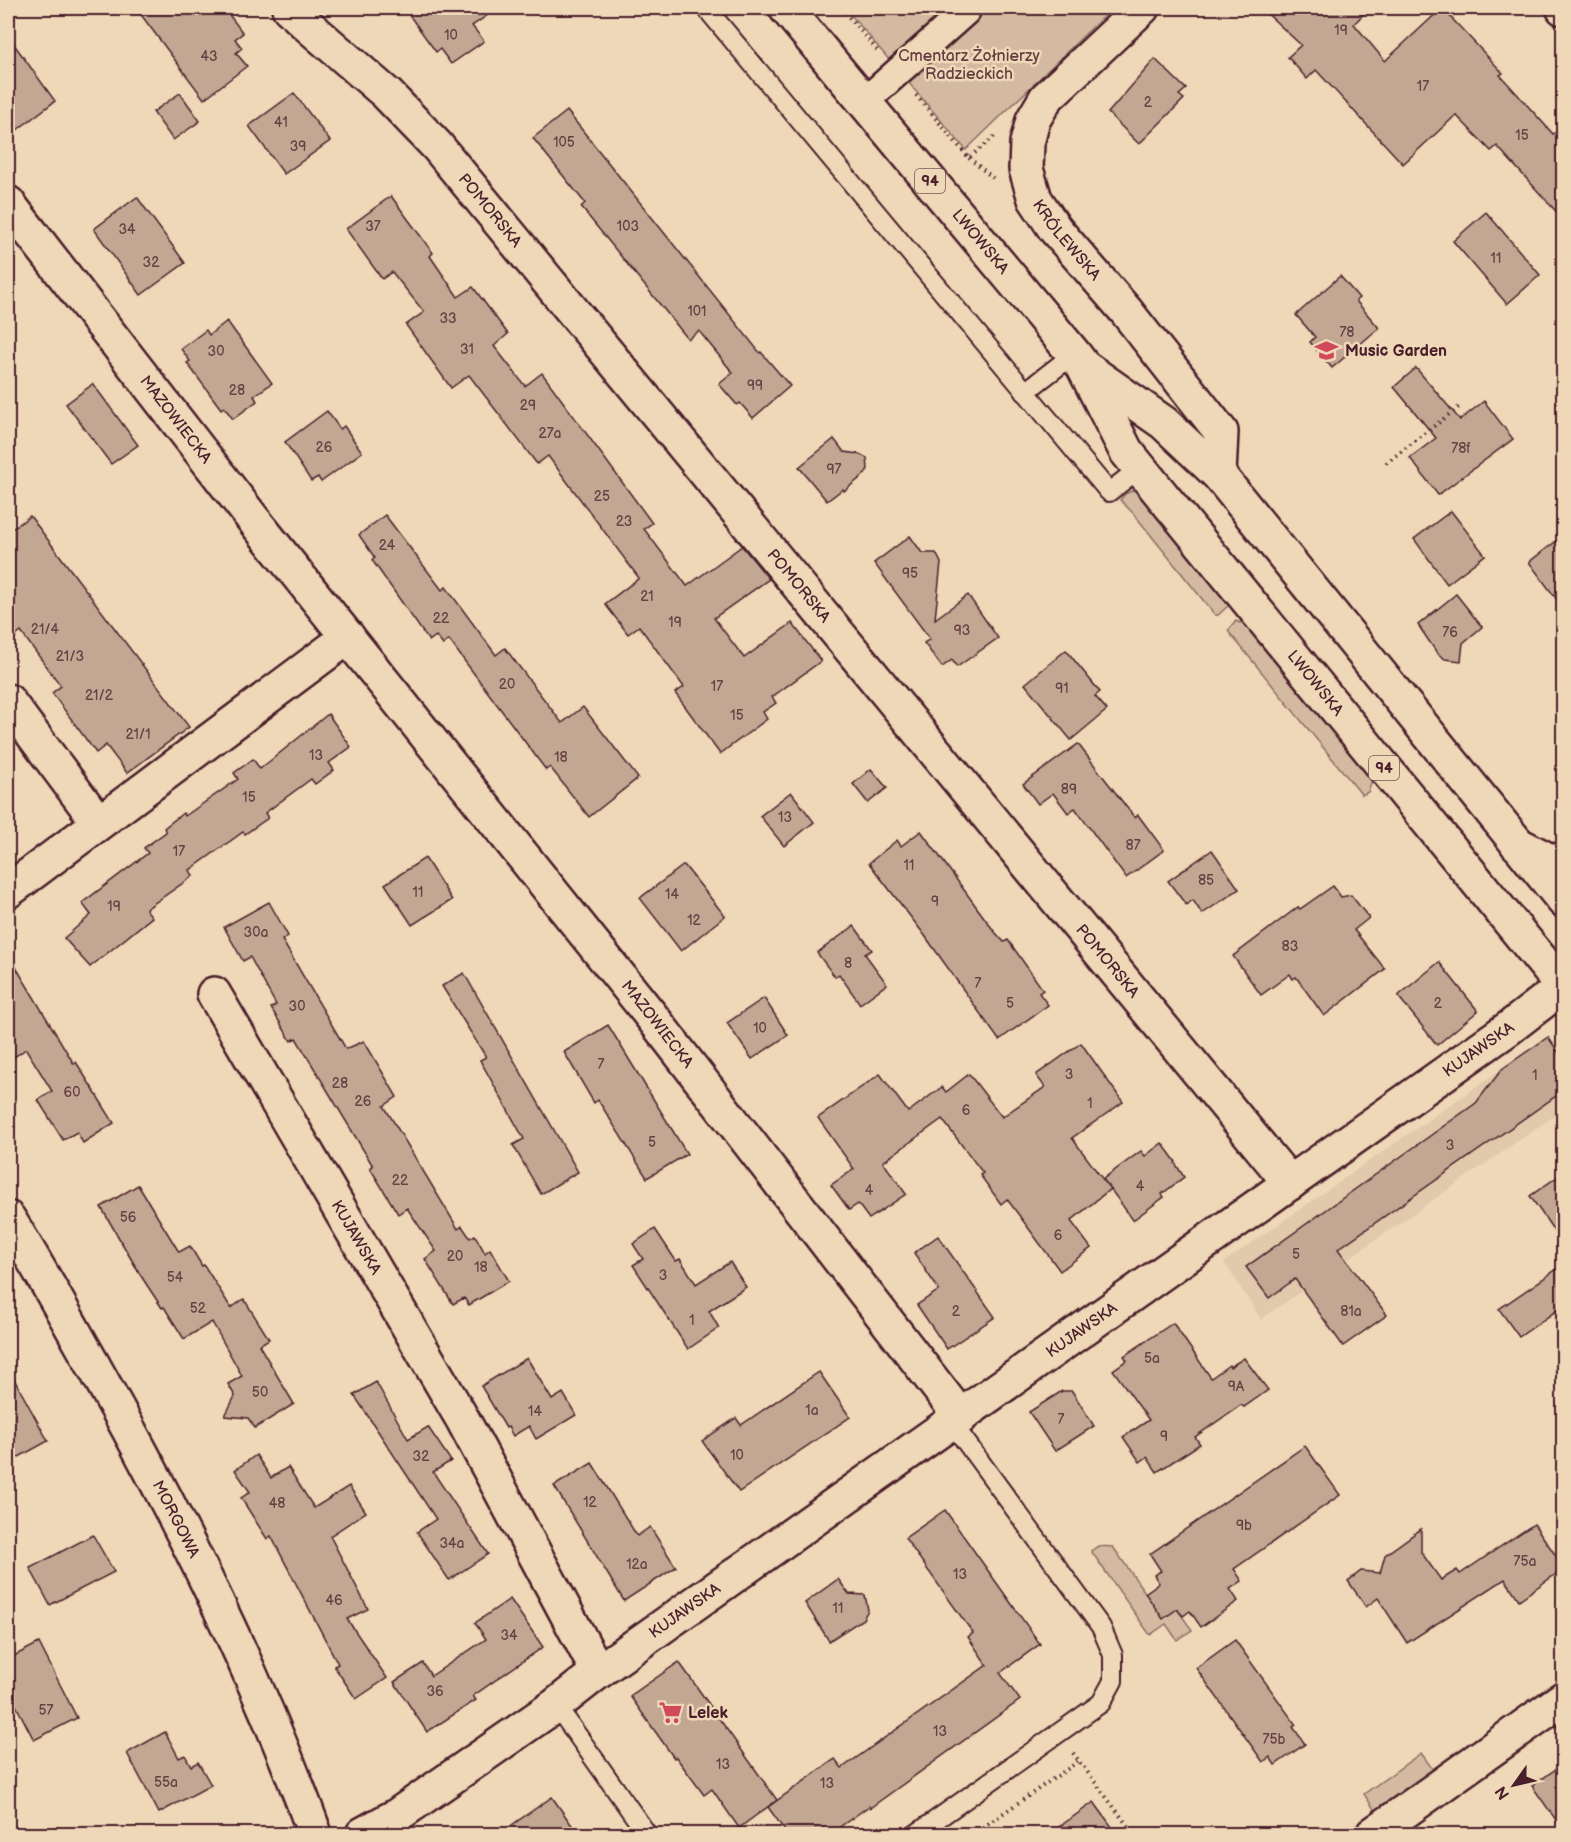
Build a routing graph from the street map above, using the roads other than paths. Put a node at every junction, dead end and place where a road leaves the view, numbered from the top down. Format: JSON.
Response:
{"nodes":[{"id":1,"x":289,"y":8,"type":"edge"},
{"id":2,"x":706,"y":8,"type":"edge"},
{"id":3,"x":786,"y":8,"type":"edge"},
{"id":4,"x":1142,"y":8,"type":"edge"},
{"id":5,"x":966,"y":11,"type":"dead end"},
{"id":6,"x":864,"y":102,"type":"junction"},
{"id":7,"x":8,"y":202,"type":"edge"},
{"id":8,"x":1079,"y":360,"type":"junction"},
{"id":9,"x":1025,"y":392,"type":"junction"},
{"id":10,"x":1140,"y":468,"type":"junction"},
{"id":11,"x":1219,"y":475,"type":"junction"},
{"id":12,"x":348,"y":636,"type":"junction"},
{"id":13,"x":8,"y":701,"type":"edge"},
{"id":14,"x":98,"y":822,"type":"junction"},
{"id":15,"x":1517,"y":844,"type":"junction"},
{"id":16,"x":1563,"y":868,"type":"edge"},
{"id":17,"x":8,"y":891,"type":"edge"},
{"id":18,"x":1563,"y":901,"type":"edge"},
{"id":19,"x":1563,"y":987,"type":"edge"},
{"id":20,"x":214,"y":994,"type":"dead end"},
{"id":21,"x":1290,"y":1183,"type":"junction"},
{"id":22,"x":8,"y":1218,"type":"edge"},
{"id":23,"x":957,"y":1420,"type":"junction"},
{"id":24,"x":598,"y":1672,"type":"junction"},
{"id":25,"x":1563,"y":1698,"type":"edge"},
{"id":26,"x":556,"y":1705,"type":"junction"},
{"id":27,"x":1393,"y":1829,"type":"edge"},
{"id":28,"x":315,"y":1834,"type":"edge"},
{"id":29,"x":363,"y":1834,"type":"edge"},
{"id":30,"x":647,"y":1834,"type":"edge"},
{"id":31,"x":916,"y":1834,"type":"edge"}],
"edges":[{"from":1,"to":21,"type":"street","name":"POMORSKA"},
{"from":2,"to":9,"type":"lane"},
{"from":3,"to":6,"type":"street","name":"LWOWSKA","number":"94"},
{"from":4,"to":11,"type":"street","name":"KRÓLEWSKA"},
{"from":5,"to":6,"type":"street"},
{"from":6,"to":8,"type":"street","name":"LWOWSKA","number":"94"},
{"from":7,"to":12,"type":"street","name":"MAZOWIECKA"},
{"from":8,"to":9,"type":"lane"},
{"from":8,"to":10,"type":"street","name":"LWOWSKA","number":"94"},
{"from":8,"to":11,"type":"street","name":"LWOWSKA","number":"94"},
{"from":9,"to":10,"type":"lane"},
{"from":10,"to":19,"type":"street","name":"LWOWSKA","number":"94"},
{"from":11,"to":15,"type":"street","name":"LWOWSKA","number":"94"},
{"from":12,"to":14,"type":"street"},
{"from":12,"to":23,"type":"street","name":"MAZOWIECKA"},
{"from":13,"to":14,"type":"street"},
{"from":14,"to":17,"type":"street"},
{"from":15,"to":16,"type":"street","name":"LWOWSKA"},
{"from":15,"to":18,"type":"street","name":"LWOWSKA","number":"94"},
{"from":19,"to":21,"type":"street","name":"KUJAWSKA"},
{"from":20,"to":24,"type":"street","name":"KUJAWSKA"},
{"from":21,"to":23,"type":"street","name":"KUJAWSKA"},
{"from":22,"to":28,"type":"street","name":"MORGOWA"},
{"from":23,"to":24,"type":"street","name":"KUJAWSKA"},
{"from":23,"to":31,"type":"lane"},
{"from":24,"to":26,"type":"street","name":"KUJAWSKA"},
{"from":25,"to":27,"type":"street"},
{"from":26,"to":29,"type":"street","name":"KUJAWSKA"},
{"from":26,"to":30,"type":"lane"}]}
